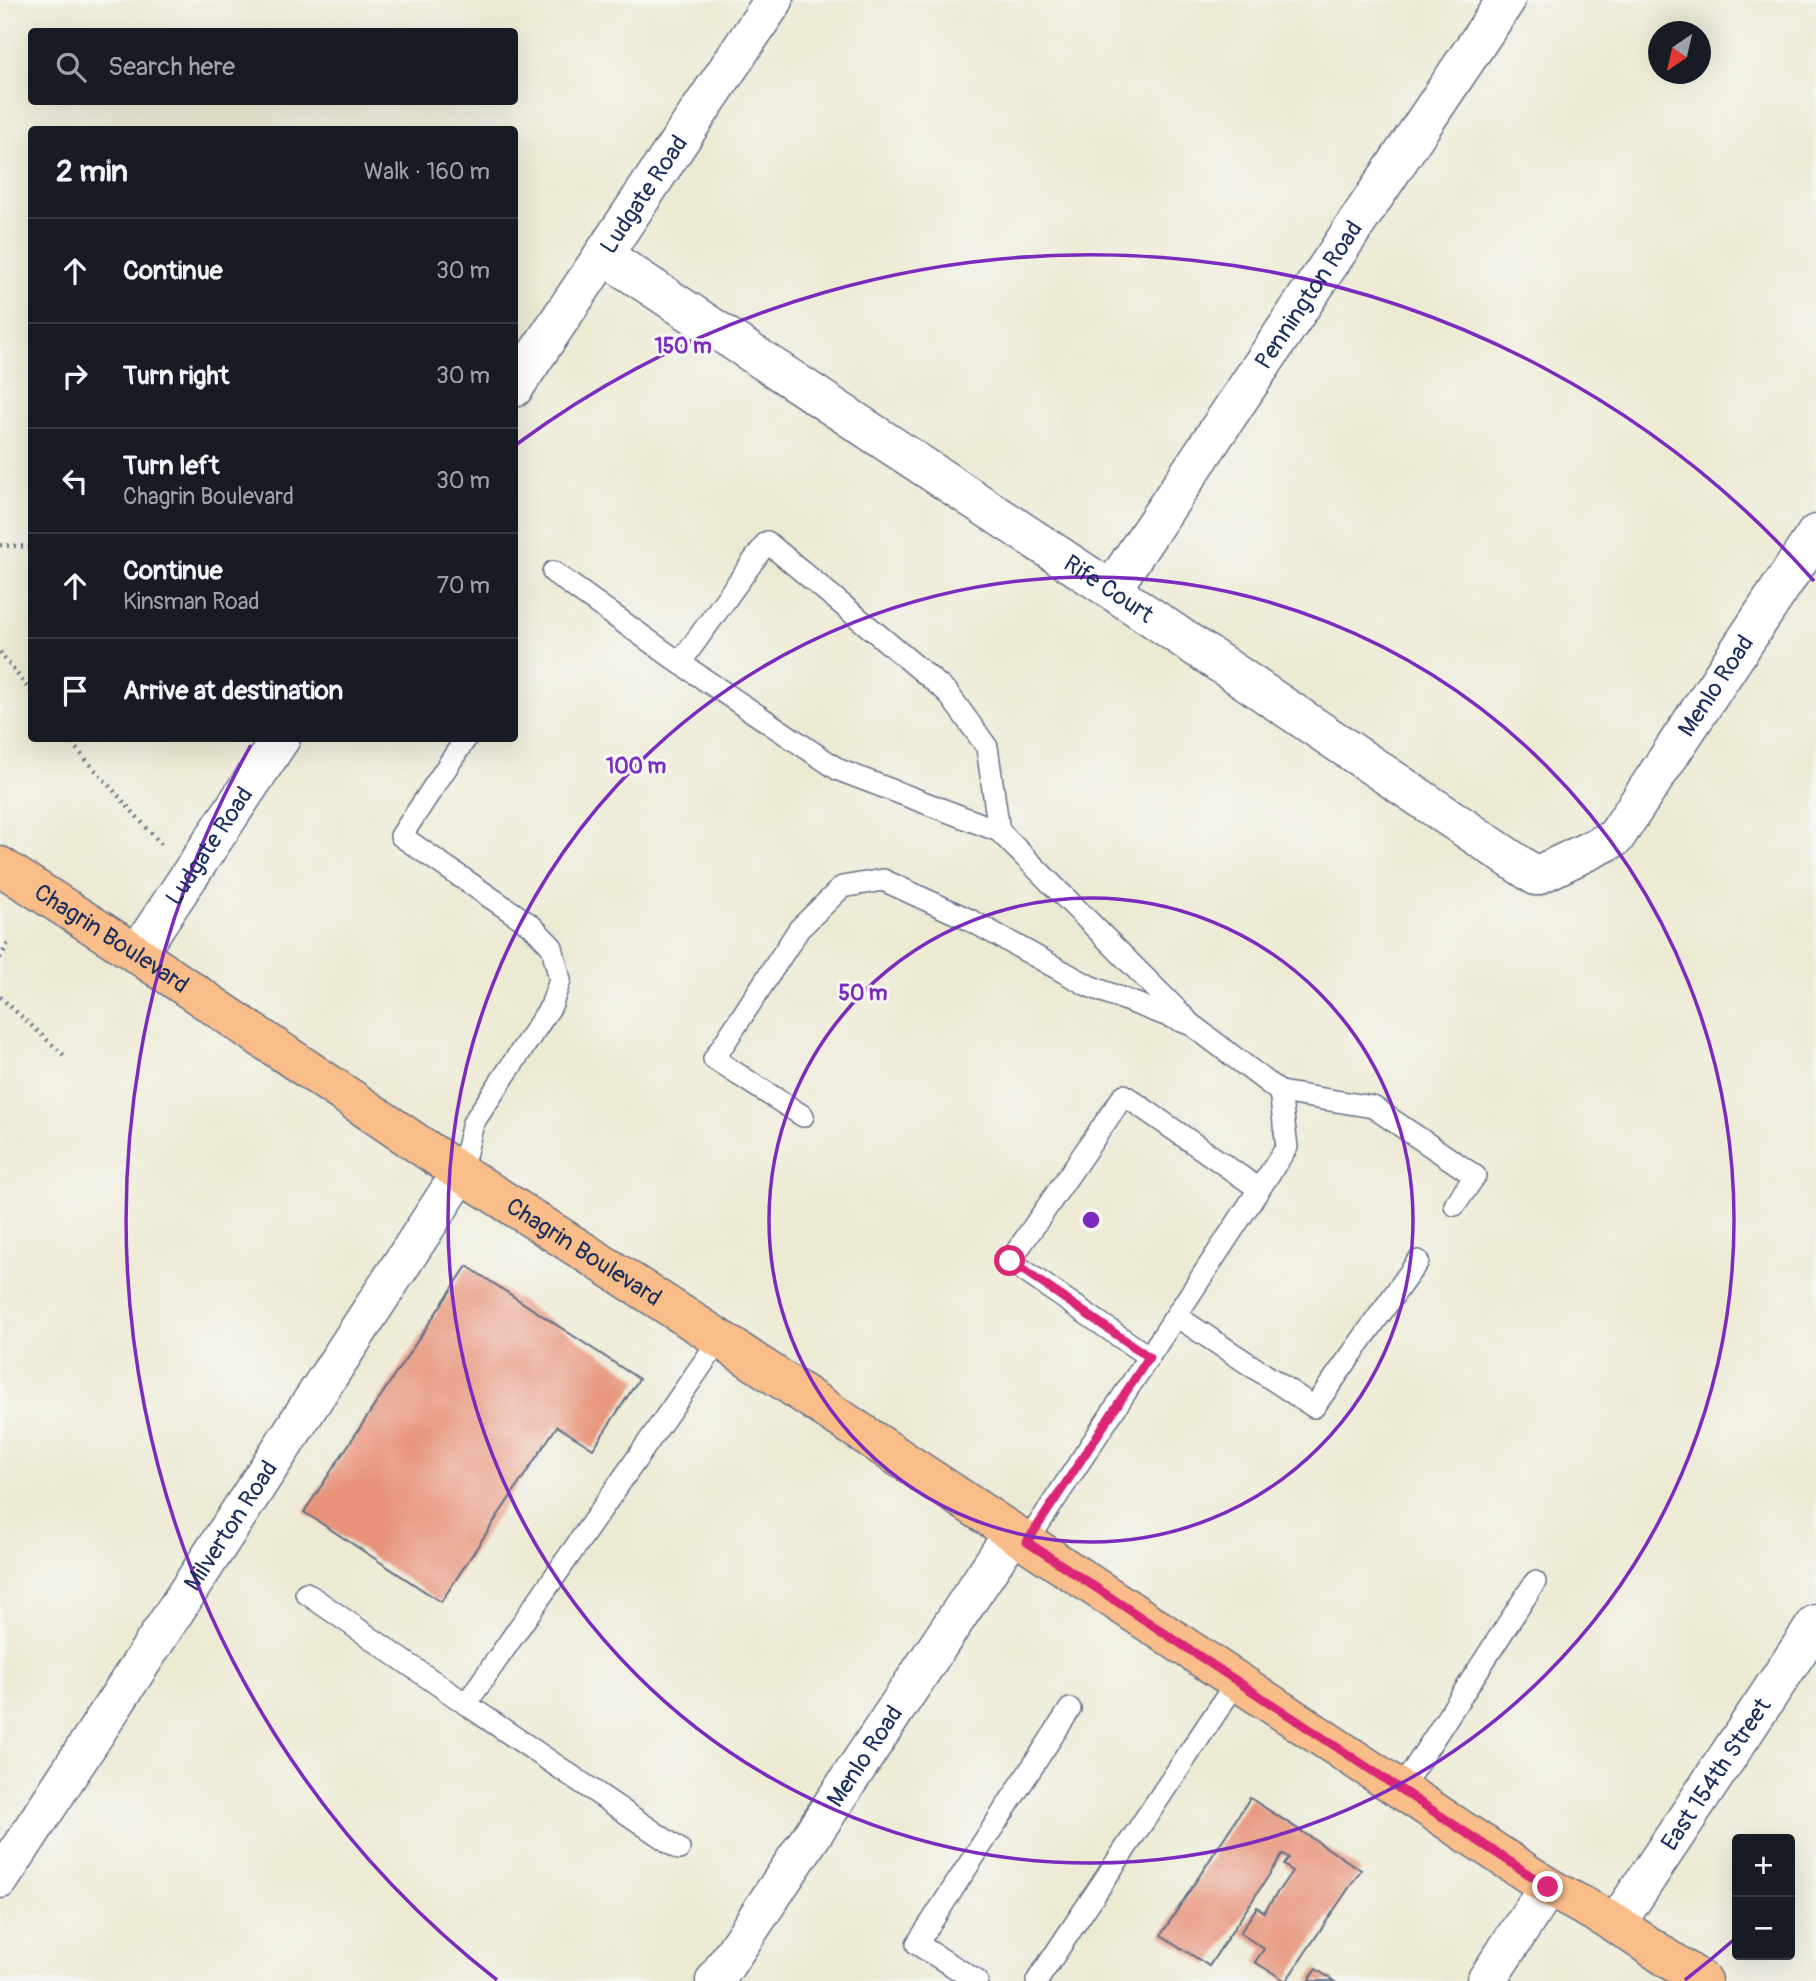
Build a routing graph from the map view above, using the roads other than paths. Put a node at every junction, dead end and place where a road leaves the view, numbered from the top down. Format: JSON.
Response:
{"nodes":[{"id":1,"x":774,"y":0,"type":"edge"},
{"id":2,"x":1506,"y":0,"type":"edge"},
{"id":3,"x":603,"y":255,"type":"junction"},
{"id":4,"x":518,"y":382,"type":"edge"},
{"id":5,"x":1816,"y":534,"type":"edge"},
{"id":6,"x":553,"y":572,"type":"dead end"},
{"id":7,"x":1111,"y":590,"type":"junction"},
{"id":8,"x":680,"y":663,"type":"junction"},
{"id":9,"x":278,"y":742,"type":"edge"},
{"id":10,"x":463,"y":742,"type":"edge"},
{"id":11,"x":999,"y":831,"type":"junction"},
{"id":12,"x":1615,"y":838,"type":"joint"},
{"id":13,"x":0,"y":866,"type":"edge"},
{"id":14,"x":137,"y":954,"type":"junction"},
{"id":15,"x":1192,"y":1025,"type":"junction"},
{"id":16,"x":1280,"y":1092,"type":"junction"},
{"id":17,"x":803,"y":1116,"type":"dead end"},
{"id":18,"x":461,"y":1173,"type":"junction"},
{"id":19,"x":1259,"y":1189,"type":"junction"},
{"id":20,"x":1455,"y":1205,"type":"dead end"},
{"id":21,"x":1418,"y":1261,"type":"dead end"},
{"id":22,"x":1176,"y":1316,"type":"junction"},
{"id":23,"x":720,"y":1339,"type":"junction"},
{"id":24,"x":1149,"y":1357,"type":"junction"},
{"id":25,"x":1020,"y":1538,"type":"junction"},
{"id":26,"x":1535,"y":1582,"type":"dead end"},
{"id":27,"x":306,"y":1593,"type":"dead end"},
{"id":28,"x":1816,"y":1624,"type":"edge"},
{"id":29,"x":1237,"y":1681,"type":"junction"},
{"id":30,"x":466,"y":1704,"type":"junction"},
{"id":31,"x":1070,"y":1709,"type":"dead end"},
{"id":32,"x":1401,"y":1790,"type":"junction"},
{"id":33,"x":679,"y":1849,"type":"dead end"},
{"id":34,"x":0,"y":1879,"type":"edge"},
{"id":35,"x":1548,"y":1887,"type":"junction"},
{"id":36,"x":1616,"y":1924,"type":"junction"},
{"id":37,"x":715,"y":1981,"type":"edge"},
{"id":38,"x":977,"y":1981,"type":"edge"},
{"id":39,"x":1037,"y":1981,"type":"edge"},
{"id":40,"x":1486,"y":1981,"type":"edge"},
{"id":41,"x":1702,"y":1981,"type":"edge"}],
"edges":[{"from":1,"to":3,"type":"street","name":"Ludgate Road"},
{"from":2,"to":7,"type":"street","name":"Pennington Road"},
{"from":3,"to":4,"type":"street","name":"Ludgate Road"},
{"from":3,"to":7,"type":"street","name":"Rife Court"},
{"from":5,"to":12,"type":"street","name":"Menlo Road"},
{"from":6,"to":8,"type":"lane"},
{"from":7,"to":12,"type":"street","name":"Rife Court"},
{"from":8,"to":11,"type":"lane"},
{"from":8,"to":11,"type":"lane"},
{"from":9,"to":14,"type":"street","name":"Ludgate Road"},
{"from":10,"to":18,"type":"lane"},
{"from":11,"to":15,"type":"lane"},
{"from":13,"to":14,"type":"main road","name":"Chagrin Boulevard"},
{"from":14,"to":18,"type":"main road","name":"Chagrin Boulevard"},
{"from":15,"to":16,"type":"lane"},
{"from":15,"to":17,"type":"lane"},
{"from":16,"to":19,"type":"lane"},
{"from":16,"to":20,"type":"lane"},
{"from":18,"to":23,"type":"main road","name":"Chagrin Boulevard"},
{"from":18,"to":34,"type":"street","name":"Milverton Road"},
{"from":19,"to":22,"type":"lane"},
{"from":19,"to":24,"type":"lane"},
{"from":21,"to":22,"type":"lane"},
{"from":22,"to":24,"type":"lane"},
{"from":23,"to":25,"type":"main road","name":"Chagrin Boulevard"},
{"from":23,"to":30,"type":"lane"},
{"from":24,"to":25,"type":"lane"},
{"from":25,"to":29,"type":"main road","name":"Chagrin Boulevard"},
{"from":25,"to":37,"type":"street","name":"Menlo Road"},
{"from":26,"to":32,"type":"lane"},
{"from":27,"to":30,"type":"lane"},
{"from":28,"to":36,"type":"street","name":"East 154th Street"},
{"from":29,"to":32,"type":"main road","name":"Chagrin Boulevard"},
{"from":29,"to":39,"type":"lane"},
{"from":30,"to":33,"type":"lane"},
{"from":31,"to":38,"type":"lane"},
{"from":32,"to":35,"type":"main road","name":"Chagrin Boulevard"},
{"from":35,"to":36,"type":"main road","name":"Chagrin Boulevard"},
{"from":35,"to":40,"type":"street"},
{"from":36,"to":41,"type":"main road","name":"Chagrin Boulevard"}]}
